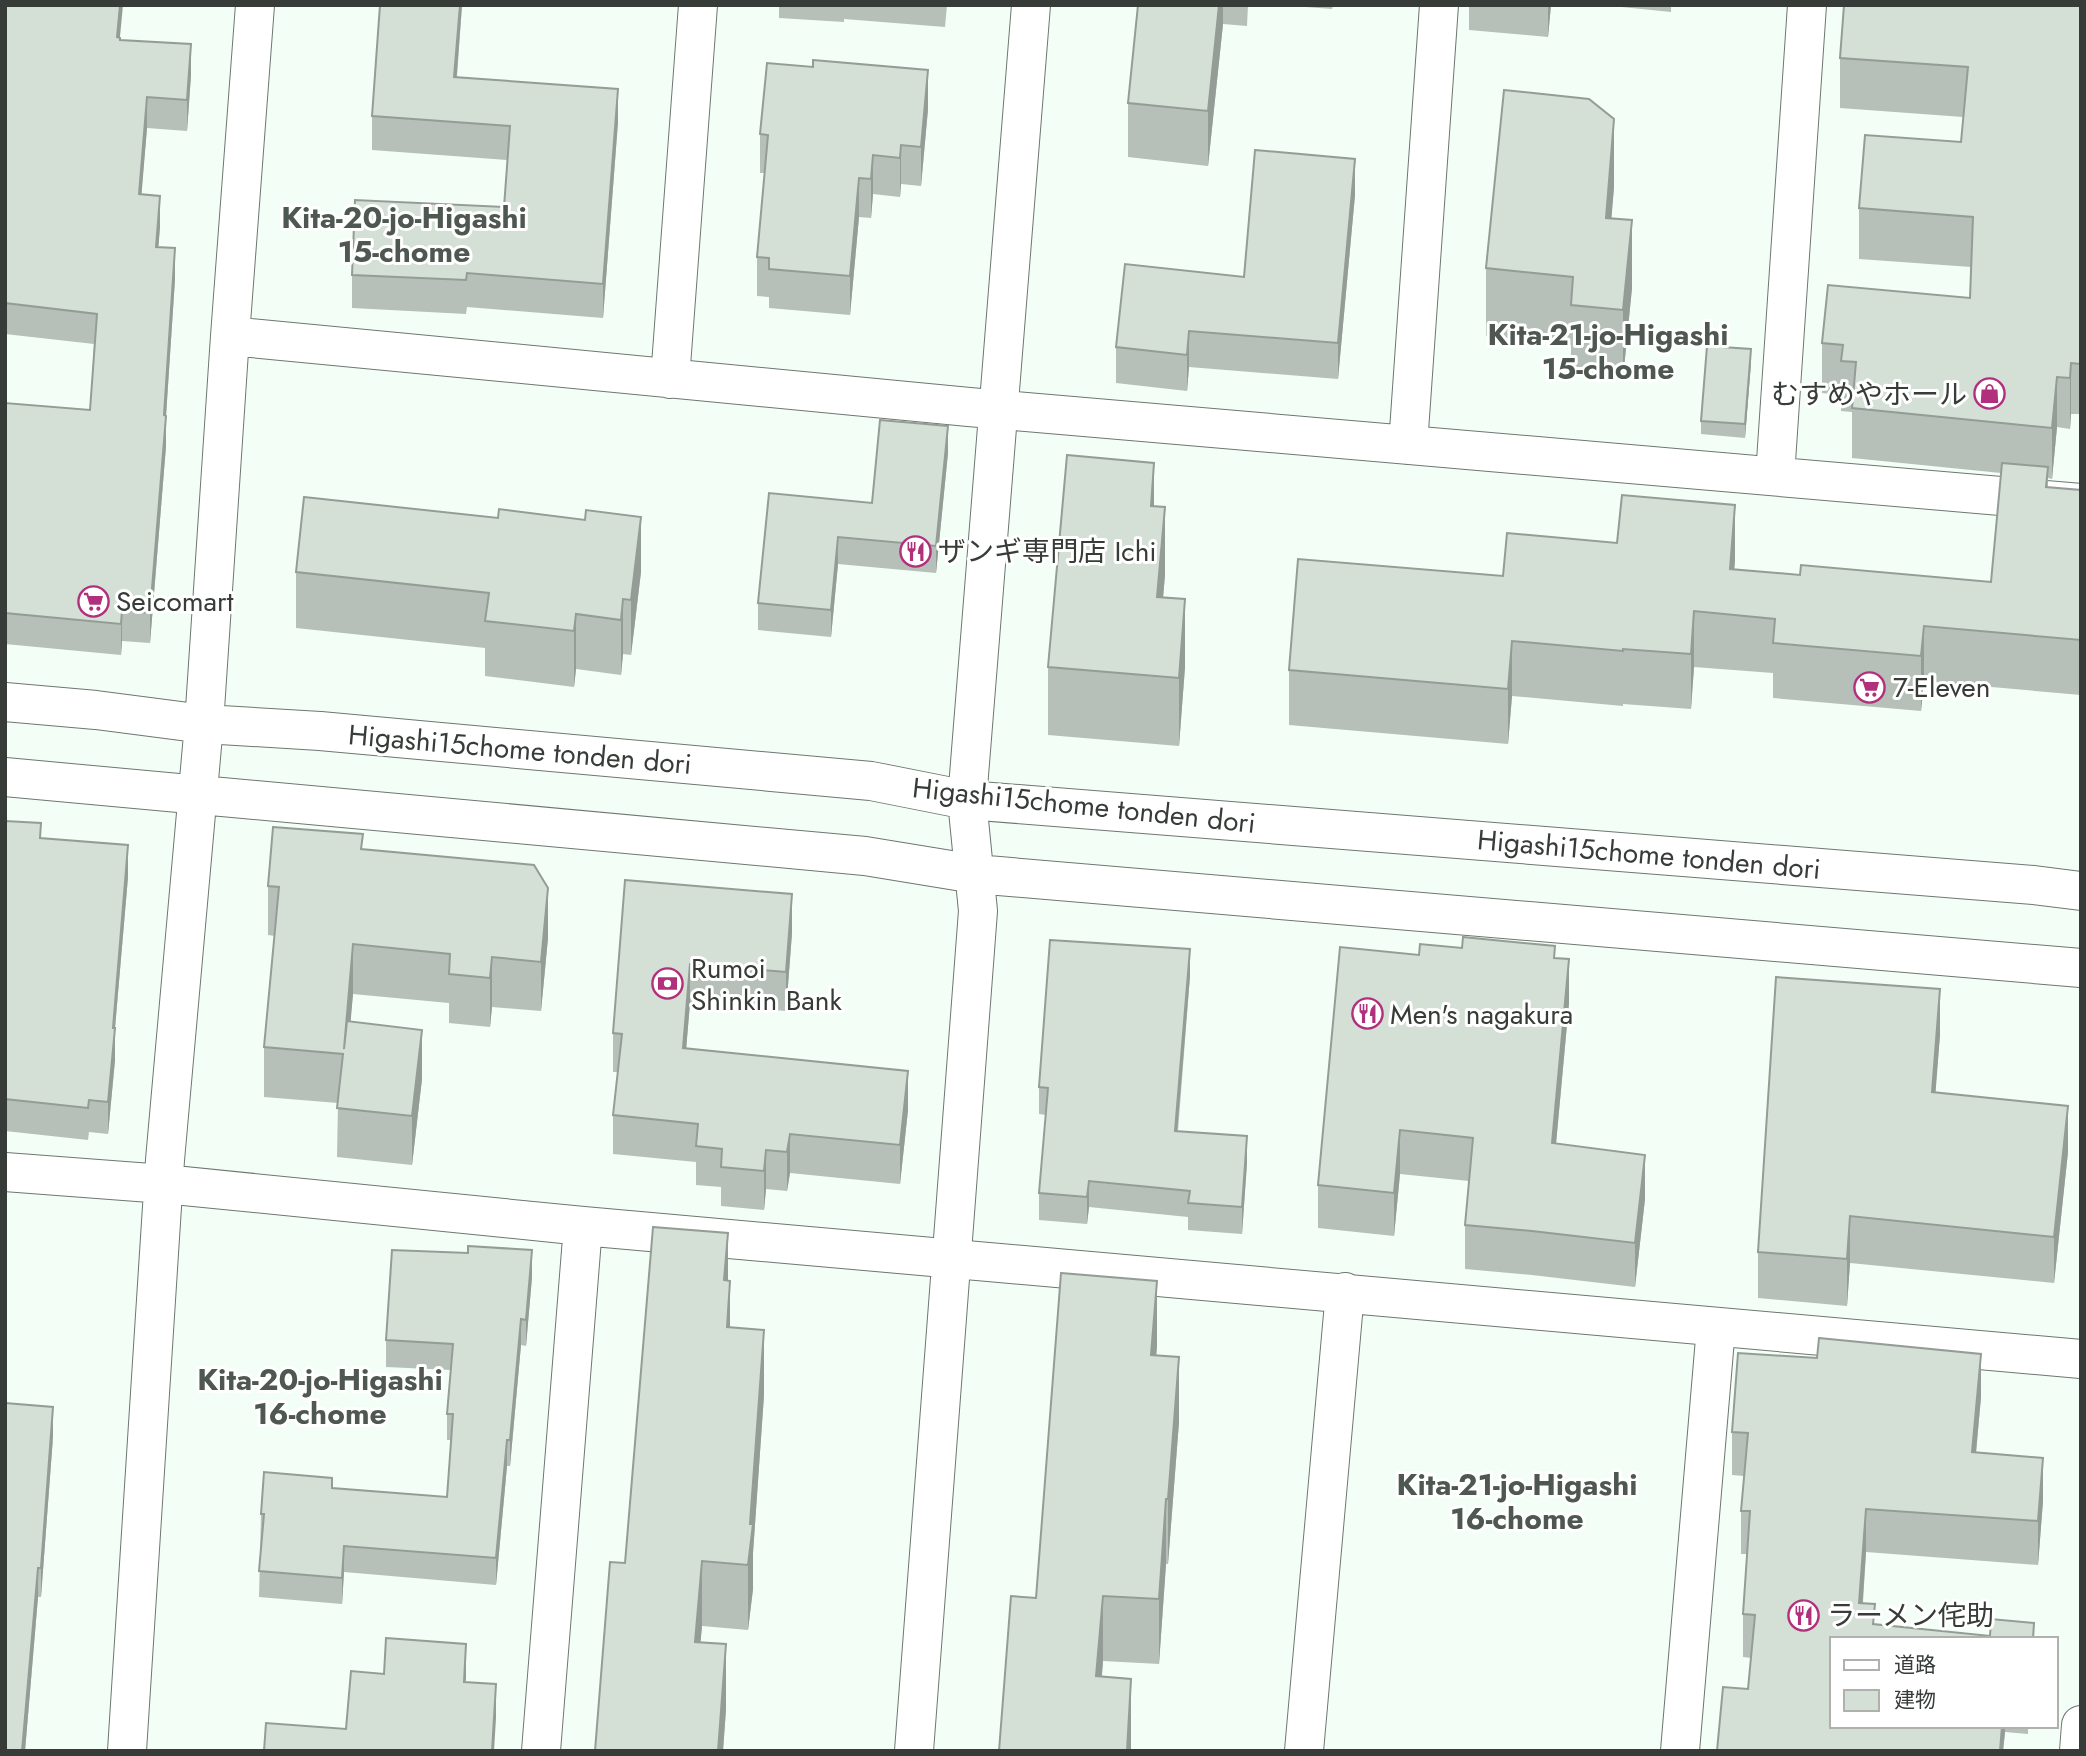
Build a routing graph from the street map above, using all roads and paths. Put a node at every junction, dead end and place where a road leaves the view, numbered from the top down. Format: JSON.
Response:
{"nodes":[{"id":1,"x":256,"y":5,"type":"edge"},
{"id":2,"x":698,"y":5,"type":"edge"},
{"id":3,"x":1031,"y":5,"type":"edge"},
{"id":4,"x":1439,"y":5,"type":"edge"},
{"id":5,"x":1807,"y":5,"type":"edge"},
{"id":6,"x":230,"y":337,"type":"junction"},
{"id":7,"x":670,"y":379,"type":"junction"},
{"id":8,"x":999,"y":409,"type":"junction"},
{"id":9,"x":1408,"y":445,"type":"junction"},
{"id":10,"x":1775,"y":476,"type":"junction"},
{"id":11,"x":2081,"y":503,"type":"edge"},
{"id":12,"x":5,"y":702,"type":"edge"},
{"id":13,"x":204,"y":724,"type":"junction"},
{"id":14,"x":5,"y":777,"type":"edge"},
{"id":15,"x":196,"y":794,"type":"junction"},
{"id":16,"x":967,"y":800,"type":"junction"},
{"id":17,"x":975,"y":874,"type":"junction"},
{"id":18,"x":2081,"y":891,"type":"edge"},
{"id":19,"x":2081,"y":968,"type":"edge"},
{"id":20,"x":5,"y":1172,"type":"edge"},
{"id":21,"x":164,"y":1184,"type":"junction"},
{"id":22,"x":583,"y":1226,"type":"junction"},
{"id":23,"x":951,"y":1257,"type":"junction"},
{"id":24,"x":1345,"y":1292,"type":"junction"},
{"id":25,"x":1716,"y":1326,"type":"junction"},
{"id":26,"x":2081,"y":1359,"type":"edge"},
{"id":27,"x":2081,"y":1725,"type":"edge"},
{"id":28,"x":127,"y":1751,"type":"edge"},
{"id":29,"x":541,"y":1751,"type":"edge"},
{"id":30,"x":914,"y":1751,"type":"edge"},
{"id":31,"x":1304,"y":1751,"type":"edge"},
{"id":32,"x":1680,"y":1751,"type":"edge"},
{"id":33,"x":2079,"y":1751,"type":"edge"}],
"edges":[{"from":1,"to":6,"type":"street"},
{"from":2,"to":7,"type":"street"},
{"from":3,"to":8,"type":"street"},
{"from":4,"to":9,"type":"street"},
{"from":5,"to":10,"type":"street"},
{"from":6,"to":7,"type":"street"},
{"from":6,"to":13,"type":"street"},
{"from":7,"to":8,"type":"street"},
{"from":8,"to":9,"type":"street"},
{"from":8,"to":16,"type":"street"},
{"from":9,"to":10,"type":"street"},
{"from":10,"to":11,"type":"street"},
{"from":12,"to":13,"type":"street","name":"Higashi15chome tonden dori"},
{"from":13,"to":15,"type":"street"},
{"from":13,"to":16,"type":"street","name":"Higashi15chome tonden dori"},
{"from":14,"to":15,"type":"street"},
{"from":15,"to":17,"type":"street"},
{"from":15,"to":21,"type":"street"},
{"from":16,"to":17,"type":"street"},
{"from":16,"to":18,"type":"street","name":"Higashi15chome tonden dori"},
{"from":17,"to":19,"type":"street"},
{"from":17,"to":23,"type":"street"},
{"from":20,"to":21,"type":"street"},
{"from":21,"to":22,"type":"street"},
{"from":21,"to":28,"type":"street"},
{"from":22,"to":23,"type":"street"},
{"from":22,"to":29,"type":"street"},
{"from":23,"to":24,"type":"street"},
{"from":23,"to":30,"type":"street"},
{"from":24,"to":25,"type":"street"},
{"from":24,"to":31,"type":"street"},
{"from":25,"to":26,"type":"street"},
{"from":25,"to":32,"type":"street"},
{"from":27,"to":33,"type":"street"}]}
